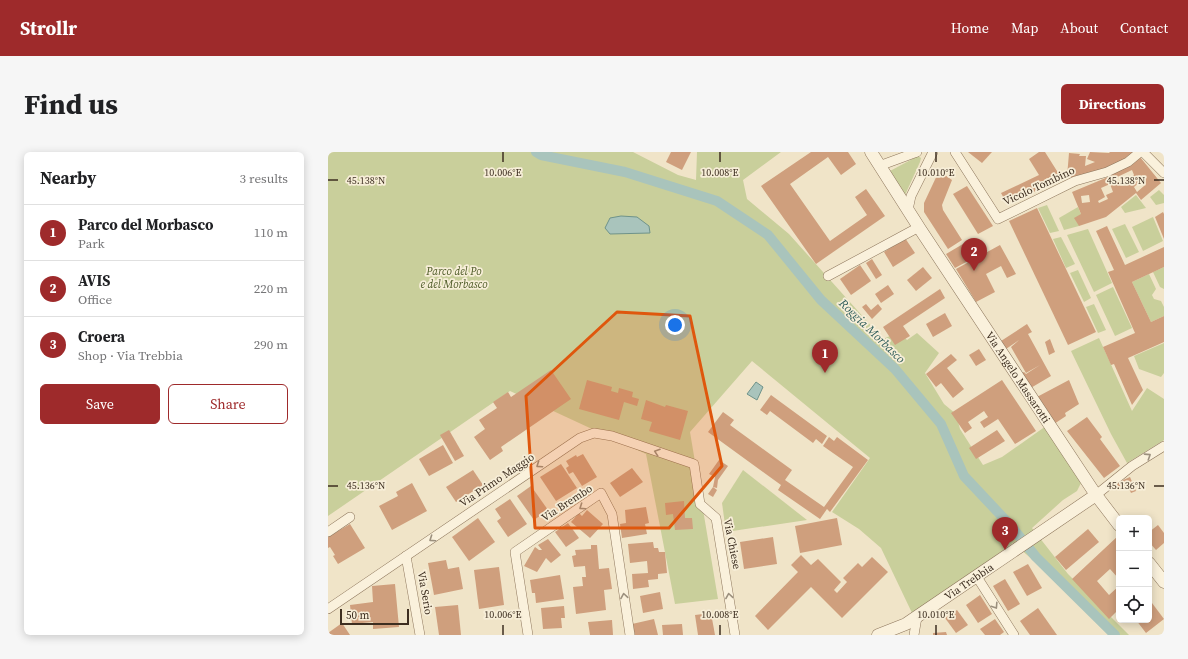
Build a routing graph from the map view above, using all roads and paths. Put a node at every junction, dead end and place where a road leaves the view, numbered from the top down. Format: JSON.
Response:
{"nodes":[{"id":1,"x":871,"y":152,"type":"edge"},
{"id":2,"x":917,"y":152,"type":"edge"},
{"id":3,"x":933,"y":152,"type":"edge"},
{"id":4,"x":955,"y":152,"type":"edge"},
{"id":5,"x":1140,"y":152,"type":"edge"},
{"id":6,"x":1147,"y":155,"type":"edge"},
{"id":7,"x":1164,"y":160,"type":"edge"},
{"id":8,"x":879,"y":166,"type":"junction"},
{"id":9,"x":1164,"y":174,"type":"edge"},
{"id":10,"x":908,"y":210,"type":"junction"},
{"id":11,"x":919,"y":227,"type":"junction"},
{"id":12,"x":828,"y":276,"type":"dead end"},
{"id":13,"x":1164,"y":446,"type":"edge"},
{"id":14,"x":694,"y":464,"type":"joint"},
{"id":15,"x":1096,"y":495,"type":"junction"},
{"id":16,"x":350,"y":517,"type":"dead end"},
{"id":17,"x":1116,"y":521,"type":"edge"},
{"id":18,"x":328,"y":532,"type":"edge"},
{"id":19,"x":406,"y":556,"type":"junction"},
{"id":20,"x":1152,"y":567,"type":"edge"},
{"id":21,"x":976,"y":577,"type":"junction"},
{"id":22,"x":1164,"y":582,"type":"edge"},
{"id":23,"x":328,"y":608,"type":"edge"},
{"id":24,"x":917,"y":617,"type":"junction"},
{"id":25,"x":420,"y":635,"type":"edge"},
{"id":26,"x":528,"y":635,"type":"edge"},
{"id":27,"x":630,"y":635,"type":"edge"},
{"id":28,"x":734,"y":635,"type":"edge"},
{"id":29,"x":878,"y":635,"type":"edge"},
{"id":30,"x":914,"y":635,"type":"edge"},
{"id":31,"x":1014,"y":635,"type":"edge"}],
"edges":[{"from":1,"to":8,"type":"street","name":"Via Angelo Massarotti"},
{"from":2,"to":8,"type":"street"},
{"from":3,"to":10,"type":"street"},
{"from":4,"to":5,"type":"street","name":"Vicolo Tombino"},
{"from":6,"to":7,"type":"street"},
{"from":6,"to":9,"type":"street"},
{"from":8,"to":10,"type":"street","name":"Via Angelo Massarotti"},
{"from":10,"to":11,"type":"street","name":"Via Angelo Massarotti"},
{"from":11,"to":12,"type":"street"},
{"from":11,"to":15,"type":"street","name":"Via Angelo Massarotti"},
{"from":15,"to":13,"type":"street","one_way":true},
{"from":14,"to":19,"type":"street","name":"Via Primo Maggio","one_way":true},
{"from":28,"to":14,"type":"street","name":"Via Chiese","one_way":true},
{"from":15,"to":17,"type":"street","name":"Via Angelo Massarotti"},
{"from":15,"to":21,"type":"street","name":"Via Trebbia"},
{"from":16,"to":18,"type":"street"},
{"from":19,"to":23,"type":"street","name":"Via Primo Maggio"},
{"from":19,"to":25,"type":"street","name":"Via Serio"},
{"from":20,"to":22,"type":"street"},
{"from":21,"to":24,"type":"street","name":"Via Trebbia"},
{"from":21,"to":31,"type":"street","one_way":true},
{"from":24,"to":29,"type":"street","name":"Via Trebbia"},
{"from":24,"to":30,"type":"street"},
{"from":27,"to":26,"type":"street","name":"Via Brembo","one_way":true}]}
